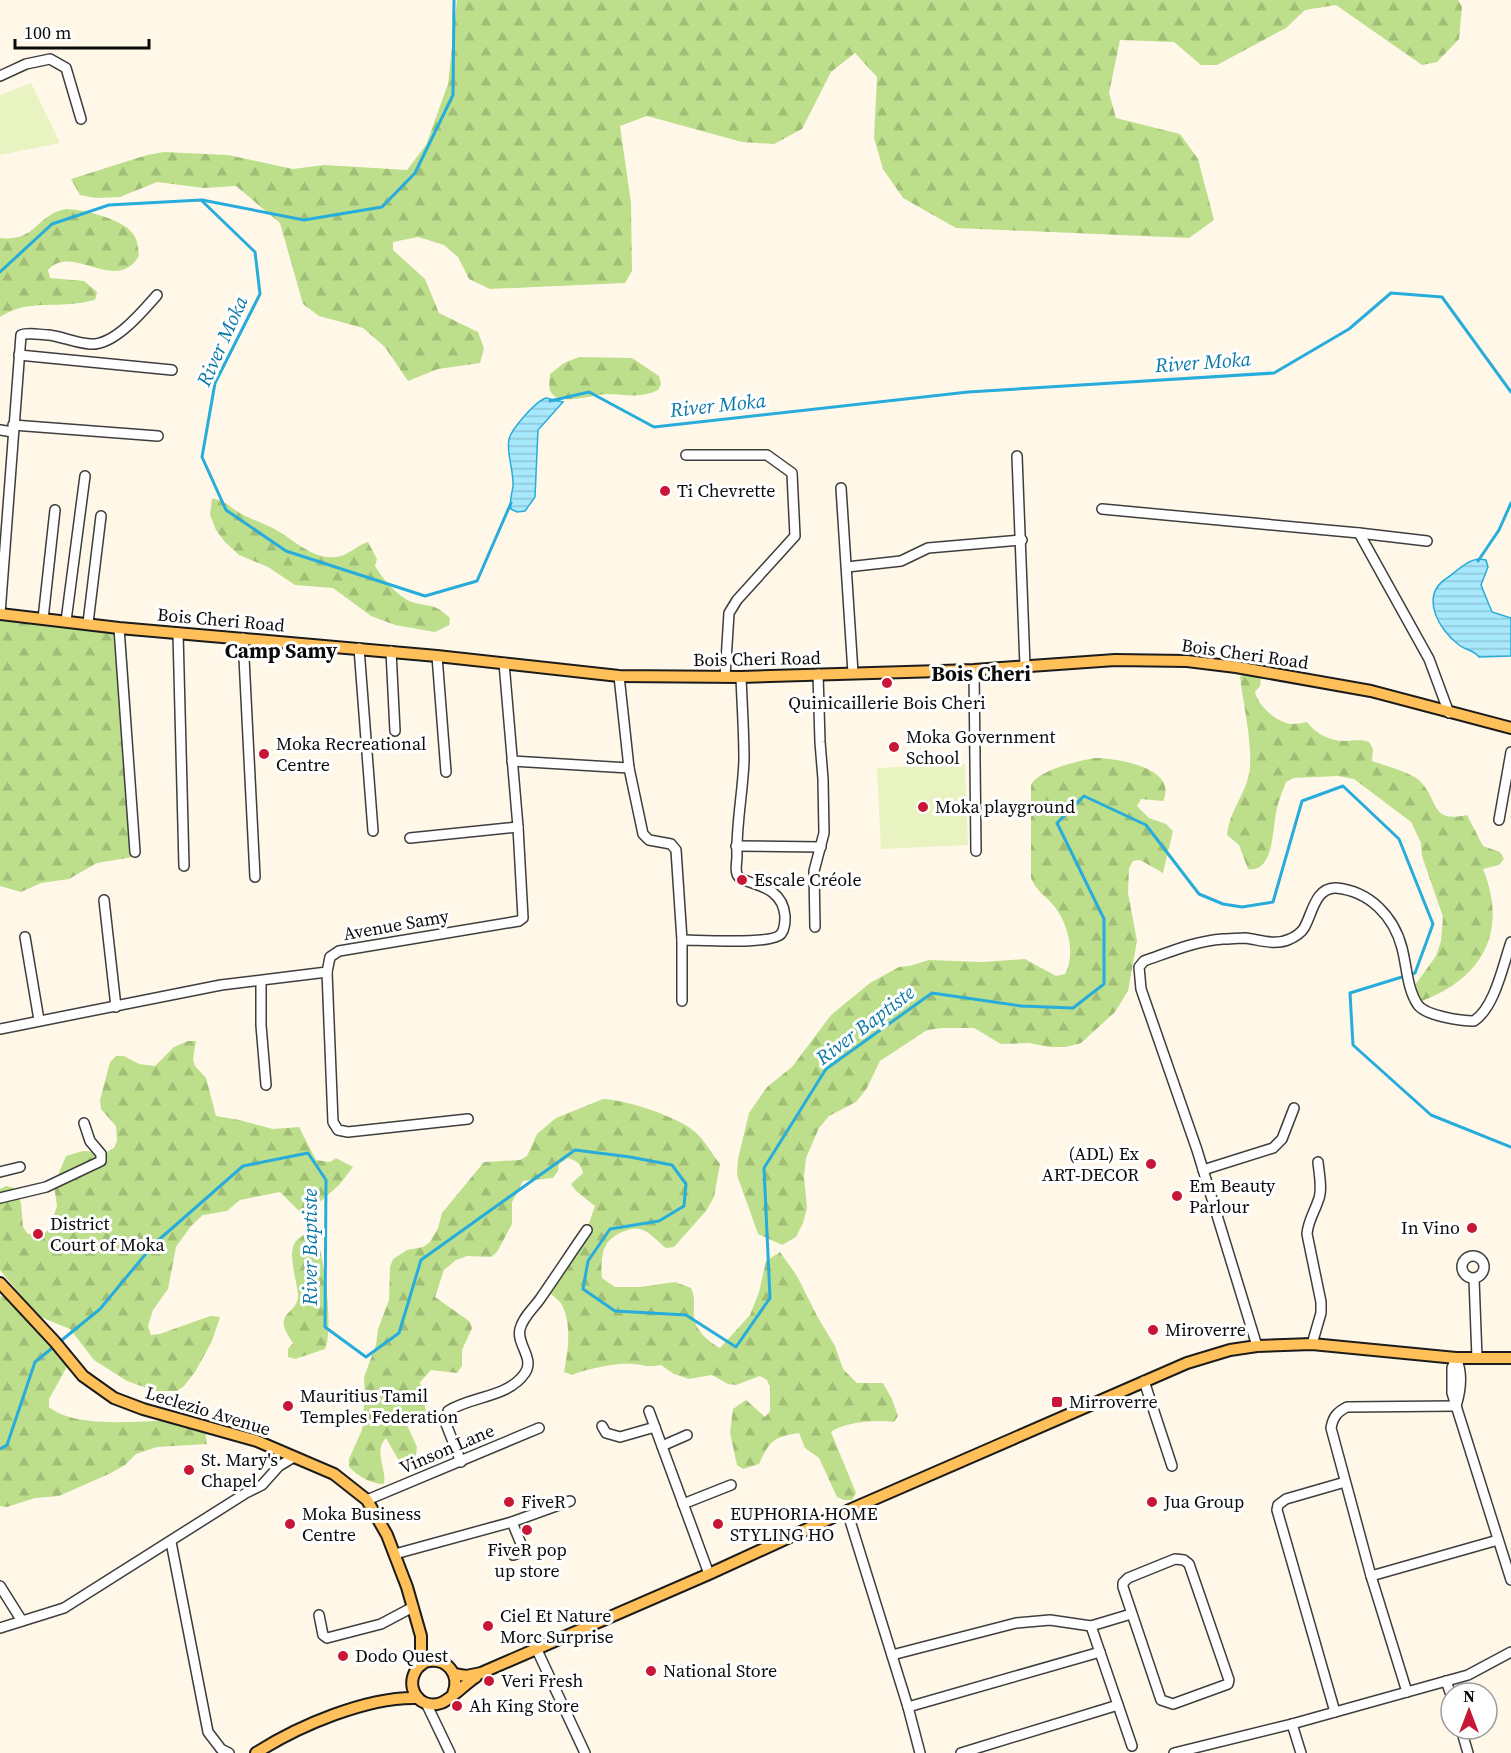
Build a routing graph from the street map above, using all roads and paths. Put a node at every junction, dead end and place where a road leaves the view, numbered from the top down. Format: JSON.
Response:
{"nodes":[{"id":1,"x":0,"y":76,"type":"edge"},
{"id":2,"x":81,"y":118,"type":"dead end"},
{"id":3,"x":157,"y":295,"type":"dead end"},
{"id":4,"x":19,"y":354,"type":"junction"},
{"id":5,"x":172,"y":370,"type":"dead end"},
{"id":6,"x":13,"y":429,"type":"junction"},
{"id":7,"x":0,"y":430,"type":"edge"},
{"id":8,"x":158,"y":436,"type":"dead end"},
{"id":9,"x":686,"y":456,"type":"dead end"},
{"id":10,"x":1017,"y":456,"type":"dead end"},
{"id":11,"x":85,"y":476,"type":"dead end"},
{"id":12,"x":841,"y":488,"type":"dead end"},
{"id":13,"x":1102,"y":509,"type":"dead end"},
{"id":14,"x":55,"y":510,"type":"dead end"},
{"id":15,"x":101,"y":516,"type":"dead end"},
{"id":16,"x":1359,"y":533,"type":"junction"},
{"id":17,"x":1022,"y":540,"type":"junction"},
{"id":18,"x":1427,"y":541,"type":"dead end"},
{"id":19,"x":847,"y":567,"type":"junction"},
{"id":20,"x":0,"y":614,"type":"edge"},
{"id":21,"x":43,"y":619,"type":"junction"},
{"id":22,"x":66,"y":621,"type":"junction"},
{"id":23,"x":88,"y":623,"type":"junction"},
{"id":24,"x":119,"y":628,"type":"junction"},
{"id":25,"x":178,"y":633,"type":"junction"},
{"id":26,"x":243,"y":638,"type":"junction"},
{"id":27,"x":359,"y":648,"type":"junction"},
{"id":28,"x":391,"y":651,"type":"junction"},
{"id":29,"x":437,"y":656,"type":"junction"},
{"id":30,"x":504,"y":663,"type":"junction"},
{"id":31,"x":1025,"y":666,"type":"junction"},
{"id":32,"x":974,"y":670,"type":"junction"},
{"id":33,"x":854,"y":673,"type":"junction"},
{"id":34,"x":818,"y":674,"type":"junction"},
{"id":35,"x":618,"y":676,"type":"junction"},
{"id":36,"x":725,"y":677,"type":"junction"},
{"id":37,"x":741,"y":677,"type":"junction"},
{"id":38,"x":1449,"y":713,"type":"junction"},
{"id":39,"x":1511,"y":728,"type":"edge"},
{"id":40,"x":395,"y":731,"type":"dead end"},
{"id":41,"x":1511,"y":752,"type":"edge"},
{"id":42,"x":512,"y":761,"type":"junction"},
{"id":43,"x":629,"y":768,"type":"junction"},
{"id":44,"x":446,"y":772,"type":"dead end"},
{"id":45,"x":1499,"y":820,"type":"dead end"},
{"id":46,"x":518,"y":827,"type":"junction"},
{"id":47,"x":373,"y":831,"type":"dead end"},
{"id":48,"x":410,"y":838,"type":"dead end"},
{"id":49,"x":736,"y":846,"type":"junction"},
{"id":50,"x":821,"y":847,"type":"junction"},
{"id":51,"x":976,"y":851,"type":"dead end"},
{"id":52,"x":135,"y":852,"type":"dead end"},
{"id":53,"x":184,"y":866,"type":"dead end"},
{"id":54,"x":255,"y":877,"type":"dead end"},
{"id":55,"x":104,"y":900,"type":"dead end"},
{"id":56,"x":815,"y":927,"type":"dead end"},
{"id":57,"x":25,"y":937,"type":"dead end"},
{"id":58,"x":682,"y":940,"type":"junction"},
{"id":59,"x":1511,"y":942,"type":"edge"},
{"id":60,"x":327,"y":972,"type":"junction"},
{"id":61,"x":261,"y":981,"type":"junction"},
{"id":62,"x":682,"y":1000,"type":"dead end"},
{"id":63,"x":117,"y":1007,"type":"junction"},
{"id":64,"x":39,"y":1020,"type":"junction"},
{"id":65,"x":0,"y":1029,"type":"edge"},
{"id":66,"x":266,"y":1085,"type":"dead end"},
{"id":67,"x":1294,"y":1108,"type":"dead end"},
{"id":68,"x":468,"y":1119,"type":"dead end"},
{"id":69,"x":84,"y":1123,"type":"dead end"},
{"id":70,"x":1318,"y":1162,"type":"dead end"},
{"id":71,"x":20,"y":1167,"type":"dead end"},
{"id":72,"x":1203,"y":1170,"type":"junction"},
{"id":73,"x":0,"y":1172,"type":"edge"},
{"id":74,"x":0,"y":1198,"type":"edge"},
{"id":75,"x":587,"y":1230,"type":"dead end"},
{"id":76,"x":1474,"y":1279,"type":"dead end"},
{"id":77,"x":0,"y":1283,"type":"edge"},
{"id":78,"x":1312,"y":1344,"type":"junction"},
{"id":79,"x":1257,"y":1346,"type":"junction"},
{"id":80,"x":1456,"y":1358,"type":"junction"},
{"id":81,"x":1477,"y":1358,"type":"junction"},
{"id":82,"x":1511,"y":1358,"type":"edge"},
{"id":83,"x":1144,"y":1381,"type":"junction"},
{"id":84,"x":1456,"y":1406,"type":"junction"},
{"id":85,"x":649,"y":1411,"type":"dead end"},
{"id":86,"x":602,"y":1426,"type":"dead end"},
{"id":87,"x":655,"y":1427,"type":"junction"},
{"id":88,"x":539,"y":1428,"type":"dead end"},
{"id":89,"x":687,"y":1435,"type":"dead end"},
{"id":90,"x":662,"y":1446,"type":"junction"},
{"id":91,"x":294,"y":1457,"type":"junction"},
{"id":92,"x":460,"y":1462,"type":"junction"},
{"id":93,"x":1172,"y":1466,"type":"dead end"},
{"id":94,"x":1345,"y":1482,"type":"junction"},
{"id":95,"x":731,"y":1485,"type":"dead end"},
{"id":96,"x":367,"y":1500,"type":"junction"},
{"id":97,"x":570,"y":1502,"type":"dead end"},
{"id":98,"x":683,"y":1504,"type":"junction"},
{"id":99,"x":847,"y":1511,"type":"junction"},
{"id":100,"x":512,"y":1522,"type":"junction"},
{"id":101,"x":1498,"y":1540,"type":"junction"},
{"id":102,"x":171,"y":1542,"type":"junction"},
{"id":103,"x":395,"y":1554,"type":"junction"},
{"id":104,"x":513,"y":1555,"type":"dead end"},
{"id":105,"x":709,"y":1574,"type":"junction"},
{"id":106,"x":1371,"y":1576,"type":"junction"},
{"id":107,"x":1511,"y":1580,"type":"edge"},
{"id":108,"x":0,"y":1586,"type":"edge"},
{"id":109,"x":413,"y":1607,"type":"junction"},
{"id":110,"x":1131,"y":1614,"type":"junction"},
{"id":111,"x":319,"y":1615,"type":"dead end"},
{"id":112,"x":22,"y":1621,"type":"junction"},
{"id":113,"x":1091,"y":1626,"type":"junction"},
{"id":114,"x":0,"y":1628,"type":"edge"},
{"id":115,"x":421,"y":1636,"type":"junction"},
{"id":116,"x":537,"y":1650,"type":"junction"},
{"id":117,"x":1100,"y":1652,"type":"junction"},
{"id":118,"x":1511,"y":1652,"type":"edge"},
{"id":119,"x":892,"y":1655,"type":"junction"},
{"id":120,"x":436,"y":1661,"type":"junction"},
{"id":121,"x":421,"y":1665,"type":"junction"},
{"id":122,"x":481,"y":1673,"type":"junction"},
{"id":123,"x":454,"y":1674,"type":"junction"},
{"id":124,"x":1446,"y":1681,"type":"edge"},
{"id":125,"x":412,"y":1683,"type":"junction"},
{"id":126,"x":1439,"y":1683,"type":"edge"},
{"id":127,"x":1407,"y":1692,"type":"junction"},
{"id":128,"x":453,"y":1694,"type":"junction"},
{"id":129,"x":393,"y":1699,"type":"junction"},
{"id":130,"x":422,"y":1700,"type":"junction"},
{"id":131,"x":438,"y":1704,"type":"junction"},
{"id":132,"x":1118,"y":1705,"type":"junction"},
{"id":133,"x":908,"y":1707,"type":"junction"},
{"id":134,"x":1335,"y":1712,"type":"junction"},
{"id":135,"x":1292,"y":1724,"type":"junction"},
{"id":136,"x":438,"y":1730,"type":"junction"},
{"id":137,"x":1132,"y":1746,"type":"dead end"},
{"id":138,"x":229,"y":1753,"type":"edge"},
{"id":139,"x":256,"y":1753,"type":"edge"},
{"id":140,"x":450,"y":1753,"type":"edge"},
{"id":141,"x":585,"y":1753,"type":"edge"},
{"id":142,"x":920,"y":1753,"type":"edge"},
{"id":143,"x":961,"y":1753,"type":"edge"},
{"id":144,"x":1174,"y":1753,"type":"edge"},
{"id":145,"x":1301,"y":1753,"type":"edge"}],
"edges":[{"from":1,"to":2,"type":"street"},
{"from":3,"to":4,"type":"street"},
{"from":4,"to":5,"type":"street"},
{"from":4,"to":6,"type":"street"},
{"from":6,"to":7,"type":"street"},
{"from":6,"to":8,"type":"street"},
{"from":6,"to":20,"type":"street"},
{"from":9,"to":36,"type":"street"},
{"from":10,"to":17,"type":"street"},
{"from":11,"to":22,"type":"street"},
{"from":12,"to":19,"type":"street"},
{"from":13,"to":16,"type":"street"},
{"from":14,"to":21,"type":"street"},
{"from":15,"to":23,"type":"street"},
{"from":16,"to":18,"type":"street"},
{"from":16,"to":38,"type":"street"},
{"from":17,"to":19,"type":"street"},
{"from":17,"to":31,"type":"street"},
{"from":19,"to":33,"type":"street"},
{"from":20,"to":21,"type":"main road","name":"Bois Cheri Road"},
{"from":21,"to":22,"type":"main road","name":"Bois Cheri Road"},
{"from":22,"to":23,"type":"main road","name":"Bois Cheri Road"},
{"from":23,"to":24,"type":"main road","name":"Bois Cheri Road"},
{"from":24,"to":25,"type":"main road","name":"Bois Cheri Road"},
{"from":24,"to":52,"type":"street"},
{"from":25,"to":26,"type":"main road","name":"Bois Cheri Road"},
{"from":25,"to":53,"type":"street"},
{"from":26,"to":27,"type":"main road","name":"Bois Cheri Road"},
{"from":26,"to":54,"type":"street"},
{"from":27,"to":28,"type":"main road","name":"Bois Cheri Road"},
{"from":27,"to":47,"type":"street"},
{"from":28,"to":29,"type":"main road","name":"Bois Cheri Road"},
{"from":28,"to":40,"type":"street"},
{"from":29,"to":30,"type":"main road","name":"Bois Cheri Road"},
{"from":29,"to":44,"type":"street"},
{"from":30,"to":35,"type":"main road","name":"Bois Cheri Road"},
{"from":30,"to":42,"type":"street","name":"Avenue Samy"},
{"from":31,"to":32,"type":"main road","name":"Bois Cheri Road"},
{"from":31,"to":38,"type":"main road","name":"Bois Cheri Road"},
{"from":32,"to":33,"type":"main road","name":"Bois Cheri Road"},
{"from":32,"to":51,"type":"street"},
{"from":33,"to":34,"type":"main road","name":"Bois Cheri Road"},
{"from":34,"to":37,"type":"main road","name":"Bois Cheri Road"},
{"from":34,"to":50,"type":"street"},
{"from":35,"to":36,"type":"main road","name":"Bois Cheri Road"},
{"from":35,"to":43,"type":"street"},
{"from":36,"to":37,"type":"main road","name":"Bois Cheri Road"},
{"from":37,"to":49,"type":"street"},
{"from":38,"to":39,"type":"main road","name":"Bois Cheri Road"},
{"from":41,"to":45,"type":"street"},
{"from":42,"to":43,"type":"street"},
{"from":42,"to":46,"type":"street","name":"Avenue Samy"},
{"from":43,"to":58,"type":"street"},
{"from":46,"to":48,"type":"street"},
{"from":46,"to":60,"type":"street","name":"Avenue Samy"},
{"from":49,"to":50,"type":"street"},
{"from":49,"to":58,"type":"street"},
{"from":50,"to":56,"type":"street"},
{"from":55,"to":63,"type":"street"},
{"from":57,"to":64,"type":"street"},
{"from":58,"to":62,"type":"street"},
{"from":59,"to":72,"type":"street"},
{"from":60,"to":61,"type":"street"},
{"from":60,"to":68,"type":"street"},
{"from":61,"to":63,"type":"street"},
{"from":61,"to":66,"type":"street"},
{"from":63,"to":64,"type":"street"},
{"from":64,"to":65,"type":"street"},
{"from":67,"to":72,"type":"street"},
{"from":69,"to":74,"type":"street"},
{"from":70,"to":78,"type":"street"},
{"from":71,"to":73,"type":"street"},
{"from":72,"to":79,"type":"street"},
{"from":75,"to":92,"type":"street"},
{"from":76,"to":81,"type":"street"},
{"from":77,"to":91,"type":"main road","name":"Leclezio Avenue"},
{"from":78,"to":79,"type":"main road"},
{"from":78,"to":80,"type":"main road"},
{"from":79,"to":83,"type":"main road"},
{"from":80,"to":81,"type":"main road"},
{"from":80,"to":84,"type":"street"},
{"from":81,"to":82,"type":"main road"},
{"from":83,"to":93,"type":"street"},
{"from":83,"to":99,"type":"main road"},
{"from":84,"to":94,"type":"street"},
{"from":84,"to":101,"type":"street"},
{"from":85,"to":87,"type":"street"},
{"from":86,"to":87,"type":"street"},
{"from":87,"to":90,"type":"street"},
{"from":88,"to":92,"type":"street","name":"Vinson Lane"},
{"from":89,"to":90,"type":"street"},
{"from":90,"to":98,"type":"street"},
{"from":91,"to":96,"type":"main road","name":"Leclezio Avenue"},
{"from":91,"to":102,"type":"street"},
{"from":92,"to":96,"type":"street","name":"Vinson Lane"},
{"from":94,"to":106,"type":"street"},
{"from":94,"to":134,"type":"street"},
{"from":95,"to":98,"type":"street"},
{"from":96,"to":103,"type":"main road","name":"Leclezio Avenue"},
{"from":97,"to":100,"type":"street"},
{"from":98,"to":105,"type":"street"},
{"from":99,"to":105,"type":"main road"},
{"from":99,"to":119,"type":"street"},
{"from":100,"to":103,"type":"street"},
{"from":100,"to":104,"type":"street"},
{"from":101,"to":106,"type":"street"},
{"from":101,"to":107,"type":"street"},
{"from":102,"to":112,"type":"street"},
{"from":102,"to":138,"type":"street"},
{"from":103,"to":109,"type":"main road","name":"Leclezio Avenue"},
{"from":105,"to":116,"type":"main road"},
{"from":106,"to":127,"type":"street"},
{"from":108,"to":112,"type":"street"},
{"from":109,"to":111,"type":"street"},
{"from":109,"to":115,"type":"main road","name":"Leclezio Avenue"},
{"from":110,"to":110,"type":"street"},
{"from":110,"to":113,"type":"street"},
{"from":112,"to":114,"type":"street"},
{"from":113,"to":117,"type":"street"},
{"from":113,"to":119,"type":"street"},
{"from":115,"to":120,"type":"main road","name":"Leclezio Avenue"},
{"from":115,"to":121,"type":"main road","name":"Leclezio Avenue"},
{"from":116,"to":122,"type":"main road"},
{"from":116,"to":141,"type":"street"},
{"from":117,"to":132,"type":"street"},
{"from":117,"to":133,"type":"street"},
{"from":118,"to":124,"type":"street"},
{"from":119,"to":133,"type":"street"},
{"from":120,"to":121,"type":"main road"},
{"from":120,"to":123,"type":"main road"},
{"from":121,"to":125,"type":"main road"},
{"from":122,"to":123,"type":"main road"},
{"from":122,"to":128,"type":"main road"},
{"from":123,"to":128,"type":"main road"},
{"from":125,"to":129,"type":"main road"},
{"from":125,"to":130,"type":"main road"},
{"from":126,"to":127,"type":"street"},
{"from":127,"to":134,"type":"street"},
{"from":128,"to":131,"type":"main road"},
{"from":129,"to":130,"type":"main road"},
{"from":129,"to":139,"type":"main road"},
{"from":130,"to":131,"type":"main road"},
{"from":130,"to":136,"type":"street"},
{"from":131,"to":136,"type":"street"},
{"from":132,"to":137,"type":"street"},
{"from":132,"to":143,"type":"street"},
{"from":133,"to":142,"type":"street"},
{"from":134,"to":135,"type":"street"},
{"from":135,"to":144,"type":"street"},
{"from":135,"to":145,"type":"street"},
{"from":136,"to":140,"type":"street"}]}
